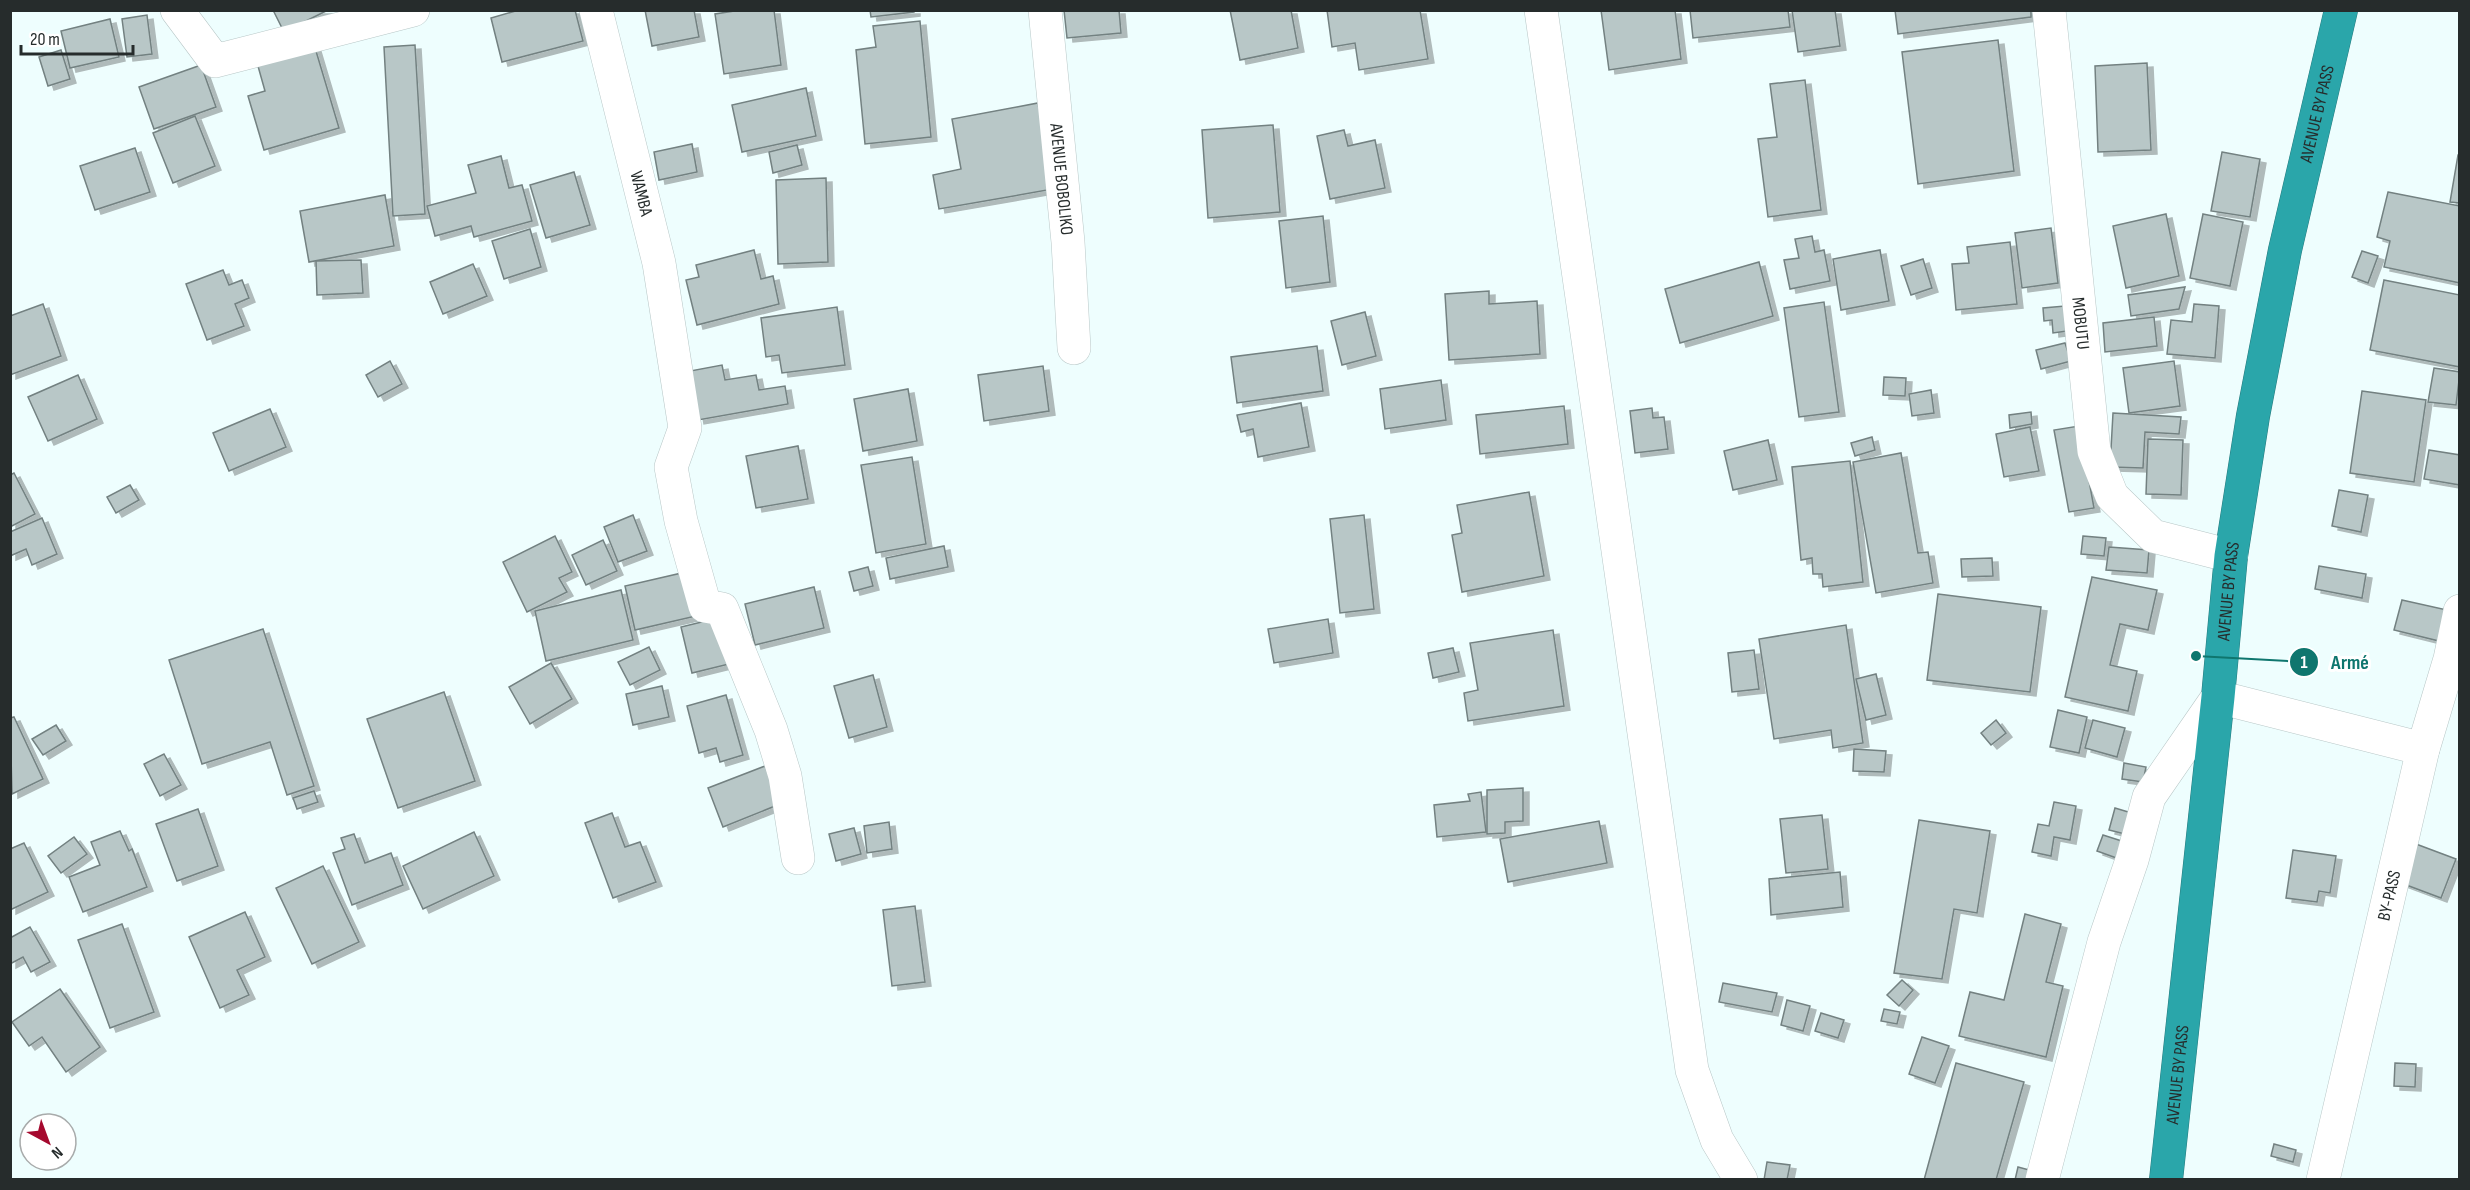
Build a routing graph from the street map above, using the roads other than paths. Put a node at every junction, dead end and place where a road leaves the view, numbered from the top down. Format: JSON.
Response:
{"nodes":[{"id":1,"x":177,"y":10,"type":"edge"},
{"id":2,"x":413,"y":10,"type":"edge"},
{"id":3,"x":596,"y":10,"type":"edge"},
{"id":4,"x":1045,"y":10,"type":"edge"},
{"id":5,"x":1541,"y":10,"type":"edge"},
{"id":6,"x":2049,"y":10,"type":"edge"},
{"id":7,"x":2342,"y":10,"type":"edge"},
{"id":8,"x":1074,"y":348,"type":"dead end"},
{"id":9,"x":2231,"y":556,"type":"junction"},
{"id":10,"x":2460,"y":611,"type":"edge"},
{"id":11,"x":2455,"y":660,"type":"edge"},
{"id":12,"x":2218,"y":697,"type":"junction"},
{"id":13,"x":2423,"y":748,"type":"junction"},
{"id":14,"x":798,"y":858,"type":"dead end"},
{"id":15,"x":1741,"y":1179,"type":"edge"},
{"id":16,"x":2042,"y":1179,"type":"edge"},
{"id":17,"x":2166,"y":1179,"type":"edge"},
{"id":18,"x":2323,"y":1179,"type":"edge"}],
"edges":[{"from":1,"to":2,"type":"street"},
{"from":3,"to":14,"type":"street","name":"WAMBA"},
{"from":4,"to":8,"type":"street","name":"AVENUE BOBOLIKO"},
{"from":5,"to":15,"type":"street"},
{"from":6,"to":9,"type":"street","name":"MOBUTU"},
{"from":7,"to":9,"type":"highway","name":"AVENUE BY PASS"},
{"from":9,"to":12,"type":"highway","name":"AVENUE BY PASS"},
{"from":10,"to":11,"type":"street","name":"BY-PASS"},
{"from":11,"to":13,"type":"street","name":"BY-PASS"},
{"from":12,"to":13,"type":"street"},
{"from":12,"to":16,"type":"street"},
{"from":12,"to":17,"type":"highway","name":"AVENUE BY PASS"},
{"from":13,"to":18,"type":"street","name":"BY-PASS"}]}
